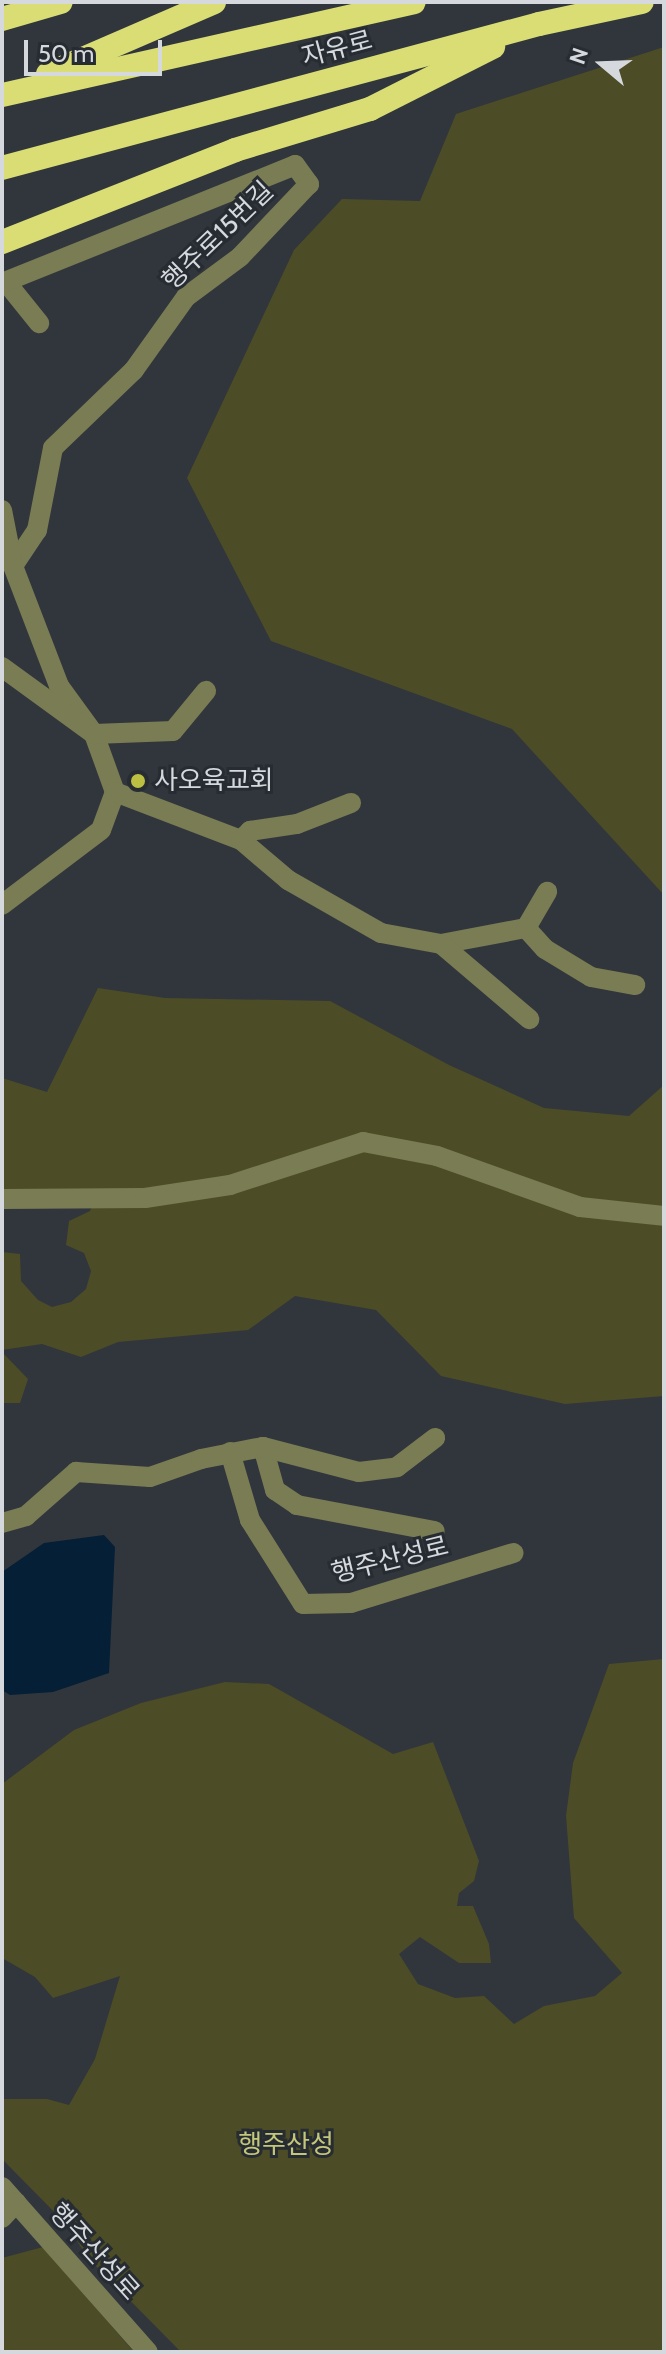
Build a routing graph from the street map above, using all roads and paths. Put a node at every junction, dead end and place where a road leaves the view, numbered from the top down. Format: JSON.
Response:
{"nodes":[{"id":1,"x":61,"y":2,"type":"edge"},
{"id":2,"x":214,"y":2,"type":"edge"},
{"id":3,"x":414,"y":2,"type":"edge"},
{"id":4,"x":642,"y":2,"type":"edge"},
{"id":5,"x":2,"y":19,"type":"edge"},
{"id":6,"x":539,"y":24,"type":"junction"},
{"id":7,"x":2,"y":94,"type":"edge"},
{"id":8,"x":2,"y":168,"type":"edge"},
{"id":9,"x":2,"y":242,"type":"edge"},
{"id":10,"x":4,"y":282,"type":"edge"},
{"id":11,"x":39,"y":323,"type":"dead end"},
{"id":12,"x":2,"y":510,"type":"edge"},
{"id":13,"x":13,"y":566,"type":"junction"},
{"id":14,"x":2,"y":667,"type":"edge"},
{"id":15,"x":206,"y":691,"type":"dead end"},
{"id":16,"x":94,"y":734,"type":"junction"},
{"id":17,"x":115,"y":792,"type":"junction"},
{"id":18,"x":351,"y":803,"type":"dead end"},
{"id":19,"x":241,"y":840,"type":"junction"},
{"id":20,"x":547,"y":892,"type":"dead end"},
{"id":21,"x":2,"y":905,"type":"edge"},
{"id":22,"x":526,"y":928,"type":"junction"},
{"id":23,"x":441,"y":944,"type":"junction"},
{"id":24,"x":635,"y":985,"type":"dead end"},
{"id":25,"x":529,"y":1019,"type":"dead end"},
{"id":26,"x":2,"y":1199,"type":"edge"},
{"id":27,"x":664,"y":1216,"type":"edge"},
{"id":28,"x":435,"y":1438,"type":"dead end"},
{"id":29,"x":263,"y":1447,"type":"junction"},
{"id":30,"x":230,"y":1452,"type":"junction"},
{"id":31,"x":2,"y":1523,"type":"edge"},
{"id":32,"x":435,"y":1531,"type":"dead end"},
{"id":33,"x":514,"y":1553,"type":"dead end"},
{"id":34,"x":7,"y":2203,"type":"edge"},
{"id":35,"x":148,"y":2352,"type":"edge"}],
"edges":[{"from":1,"to":5,"type":"highway"},
{"from":2,"to":7,"type":"highway"},
{"from":3,"to":7,"type":"highway","name":"자유로"},
{"from":4,"to":6,"type":"highway","name":"자유로"},
{"from":6,"to":8,"type":"highway","name":"자유로"},
{"from":6,"to":9,"type":"highway"},
{"from":10,"to":11,"type":"street"},
{"from":10,"to":13,"type":"street","name":"행주로15번길"},
{"from":12,"to":13,"type":"street"},
{"from":13,"to":16,"type":"street"},
{"from":14,"to":16,"type":"street"},
{"from":15,"to":16,"type":"street"},
{"from":16,"to":17,"type":"street"},
{"from":17,"to":19,"type":"street"},
{"from":17,"to":21,"type":"street"},
{"from":18,"to":19,"type":"street"},
{"from":19,"to":23,"type":"street"},
{"from":20,"to":22,"type":"street"},
{"from":22,"to":23,"type":"street"},
{"from":22,"to":24,"type":"street"},
{"from":23,"to":25,"type":"street"},
{"from":26,"to":27,"type":"street"},
{"from":28,"to":29,"type":"street"},
{"from":29,"to":30,"type":"street"},
{"from":29,"to":32,"type":"street"},
{"from":30,"to":31,"type":"street"},
{"from":30,"to":33,"type":"street","name":"행주산성로"},
{"from":34,"to":35,"type":"street","name":"행주산성로"}]}
